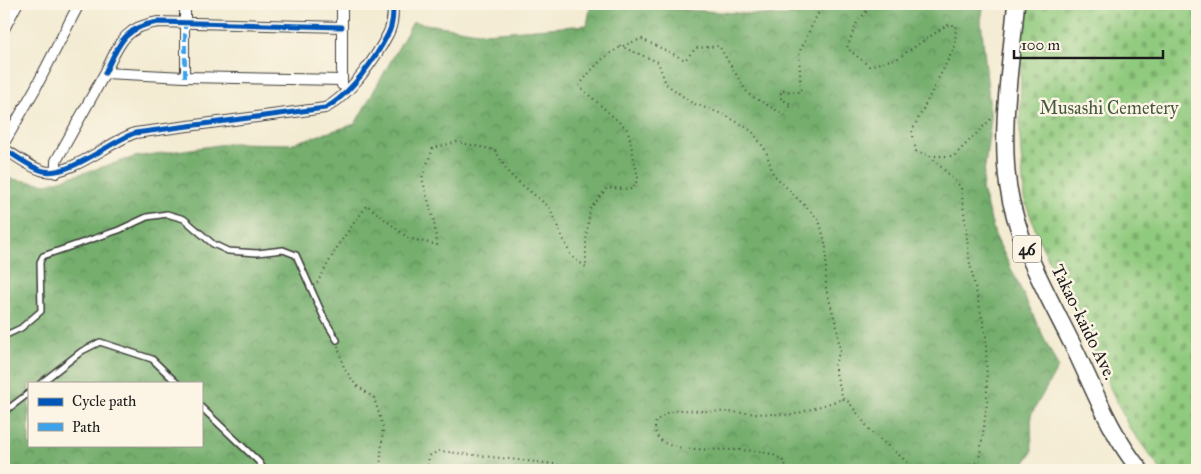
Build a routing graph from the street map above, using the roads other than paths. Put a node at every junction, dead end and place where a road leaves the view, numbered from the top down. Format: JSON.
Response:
{"nodes":[{"id":1,"x":17,"y":4,"type":"edge"},
{"id":2,"x":79,"y":4,"type":"edge"},
{"id":3,"x":185,"y":4,"type":"edge"},
{"id":4,"x":342,"y":4,"type":"edge"},
{"id":5,"x":393,"y":4,"type":"edge"},
{"id":6,"x":1016,"y":4,"type":"edge"},
{"id":7,"x":185,"y":22,"type":"junction"},
{"id":8,"x":342,"y":27,"type":"junction"},
{"id":9,"x":4,"y":29,"type":"edge"},
{"id":10,"x":105,"y":73,"type":"junction"},
{"id":11,"x":185,"y":77,"type":"junction"},
{"id":12,"x":341,"y":80,"type":"junction"},
{"id":13,"x":343,"y":97,"type":"junction"},
{"id":14,"x":4,"y":143,"type":"edge"},
{"id":15,"x":4,"y":149,"type":"edge"},
{"id":16,"x":56,"y":173,"type":"junction"},
{"id":17,"x":4,"y":336,"type":"edge"},
{"id":18,"x":337,"y":340,"type":"road end"},
{"id":19,"x":42,"y":382,"type":"edge"},
{"id":20,"x":177,"y":382,"type":"edge"},
{"id":21,"x":28,"y":393,"type":"edge"},
{"id":22,"x":202,"y":408,"type":"edge"},
{"id":23,"x":4,"y":412,"type":"edge"},
{"id":24,"x":264,"y":470,"type":"edge"},
{"id":25,"x":1140,"y":470,"type":"edge"}],
"edges":[{"from":1,"to":9,"type":"street"},
{"from":2,"to":14,"type":"street"},
{"from":3,"to":7,"type":"street"},
{"from":4,"to":8,"type":"street"},
{"from":5,"to":13,"type":"street"},
{"from":6,"to":25,"type":"main road","name":"Takao-kaido Ave.","number":"46"},
{"from":7,"to":8,"type":"street"},
{"from":7,"to":10,"type":"street"},
{"from":7,"to":11,"type":"street"},
{"from":8,"to":12,"type":"street"},
{"from":10,"to":11,"type":"street"},
{"from":10,"to":16,"type":"street"},
{"from":11,"to":12,"type":"street"},
{"from":12,"to":13,"type":"street"},
{"from":13,"to":16,"type":"street"},
{"from":15,"to":16,"type":"street"},
{"from":17,"to":18,"type":"lane"},
{"from":19,"to":20,"type":"lane"},
{"from":21,"to":23,"type":"lane"},
{"from":22,"to":24,"type":"lane"}]}
